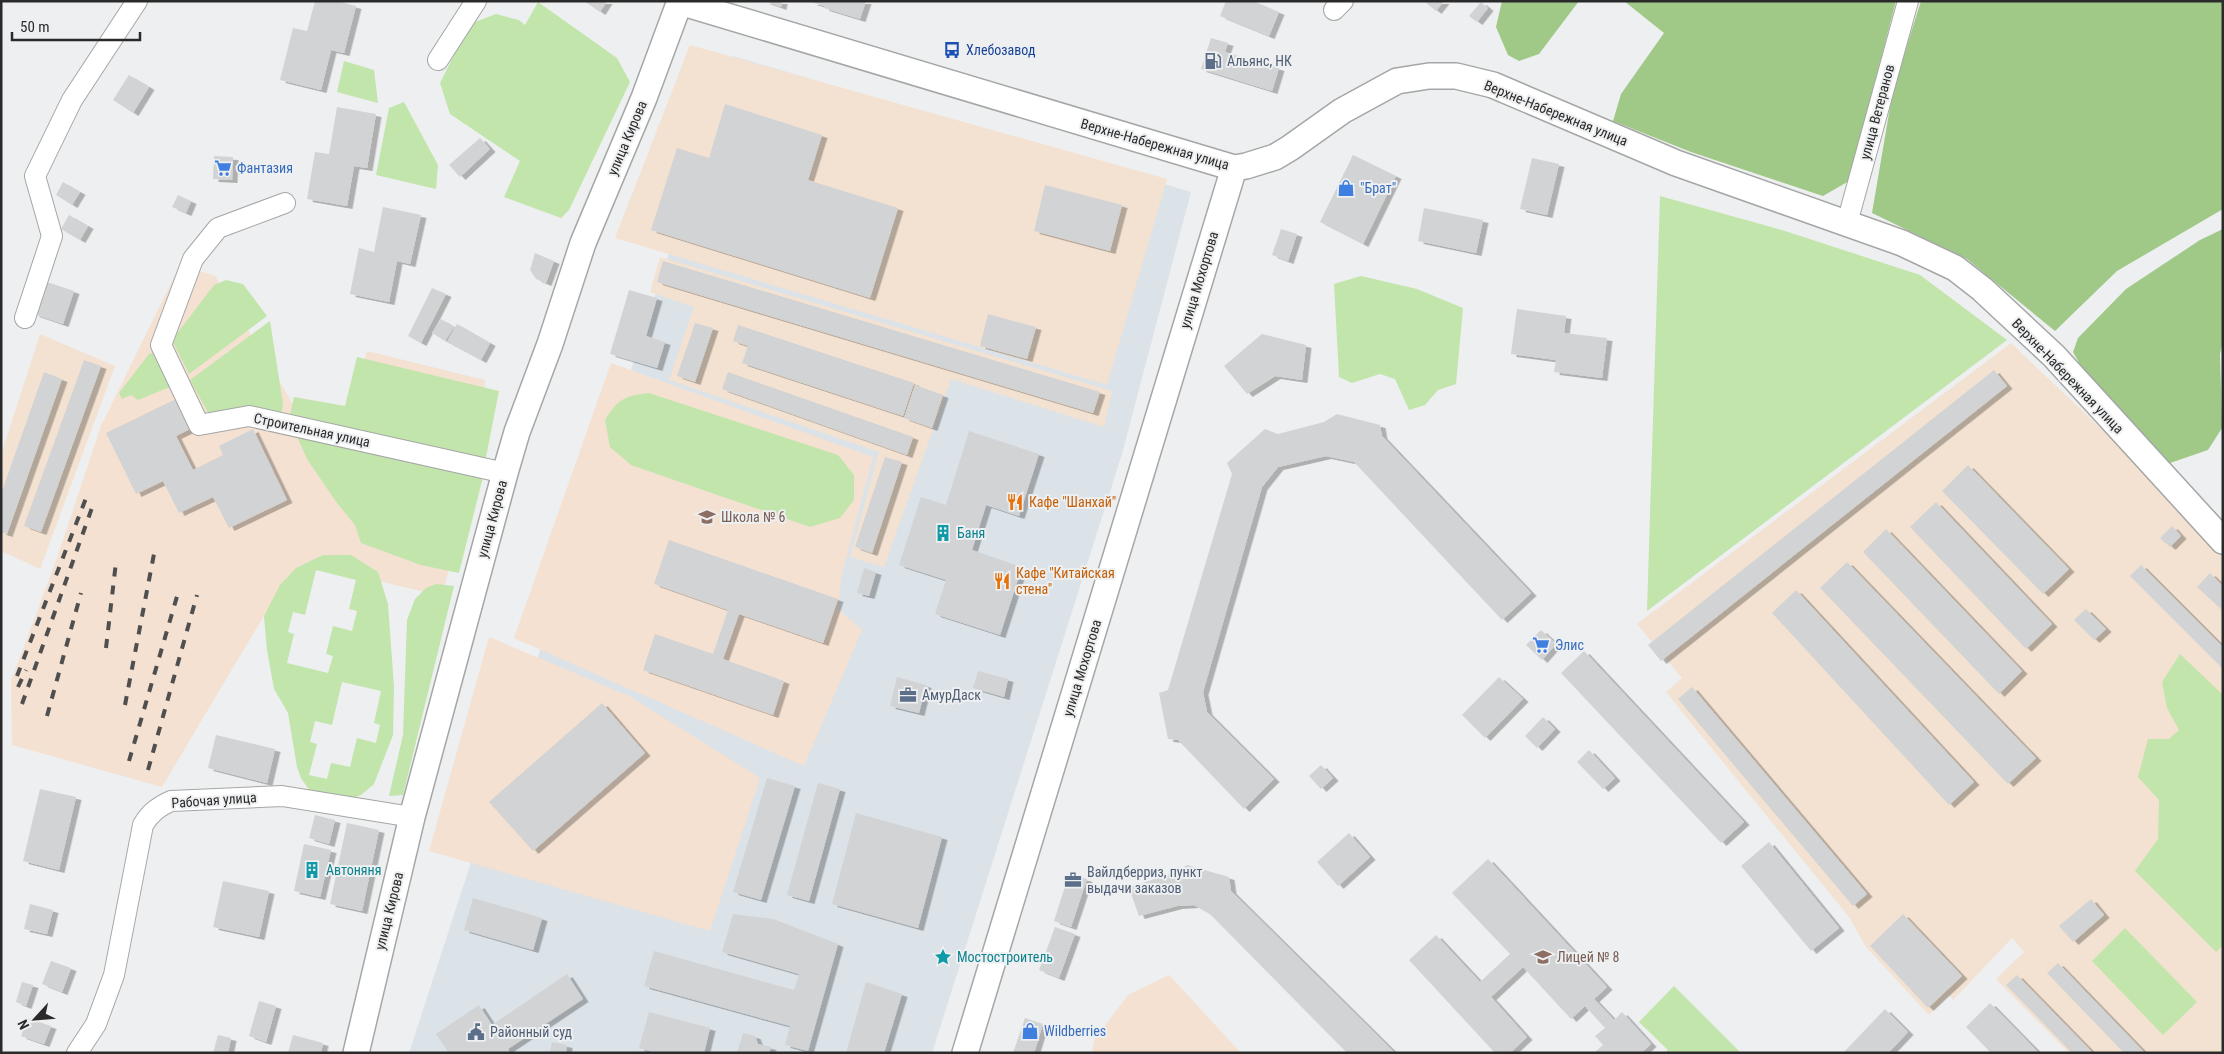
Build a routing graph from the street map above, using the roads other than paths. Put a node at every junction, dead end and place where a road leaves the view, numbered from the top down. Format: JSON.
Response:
{"nodes":[{"id":1,"x":136,"y":1,"type":"edge"},
{"id":2,"x":476,"y":1,"type":"edge"},
{"id":3,"x":1908,"y":1,"type":"edge"},
{"id":4,"x":680,"y":2,"type":"edge"},
{"id":5,"x":438,"y":60,"type":"dead end"},
{"id":6,"x":1234,"y":168,"type":"junction"},
{"id":7,"x":285,"y":203,"type":"dead end"},
{"id":8,"x":1847,"y":224,"type":"junction"},
{"id":9,"x":25,"y":318,"type":"dead end"},
{"id":10,"x":505,"y":473,"type":"junction"},
{"id":11,"x":2223,"y":541,"type":"edge"},
{"id":12,"x":412,"y":817,"type":"junction"},
{"id":13,"x":77,"y":1053,"type":"edge"},
{"id":14,"x":356,"y":1053,"type":"edge"},
{"id":15,"x":965,"y":1053,"type":"edge"}],
"edges":[{"from":1,"to":9,"type":"street"},
{"from":2,"to":5,"type":"street"},
{"from":3,"to":8,"type":"street","name":"улица Ветеранов"},
{"from":4,"to":6,"type":"street","name":"Верхне-Набережная улица"},
{"from":4,"to":10,"type":"street","name":"улица Кирова"},
{"from":6,"to":8,"type":"street","name":"Верхне-Набережная улица"},
{"from":6,"to":15,"type":"street","name":"улица Мохортова"},
{"from":7,"to":10,"type":"street","name":"Строительная улица"},
{"from":8,"to":11,"type":"street","name":"Верхне-Набережная улица"},
{"from":10,"to":12,"type":"street","name":"улица Кирова"},
{"from":12,"to":13,"type":"street","name":"Рабочая улица"},
{"from":12,"to":14,"type":"street","name":"улица Кирова"}]}
